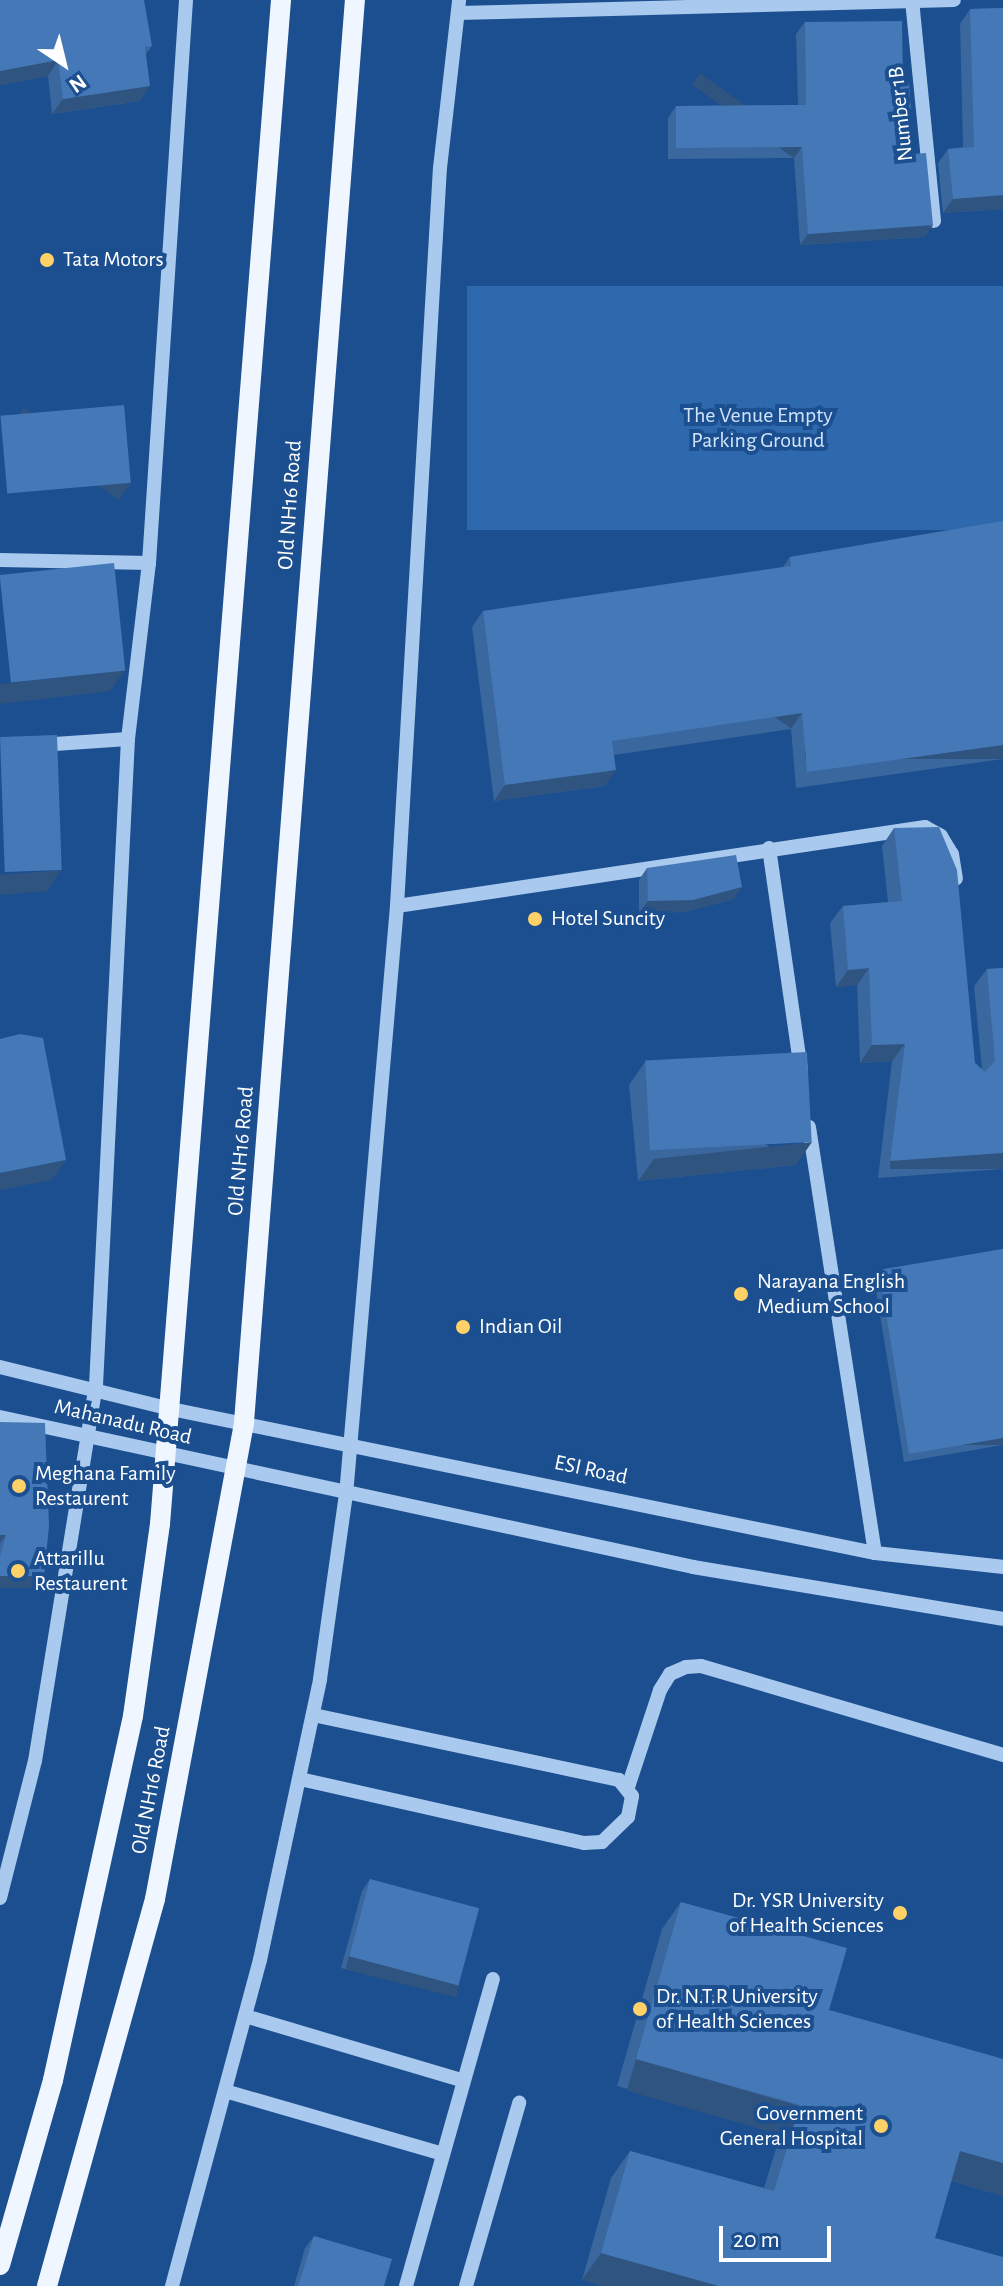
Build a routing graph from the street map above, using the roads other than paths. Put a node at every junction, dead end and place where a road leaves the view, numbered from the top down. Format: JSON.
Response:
{"nodes":[{"id":1,"x":186,"y":0,"type":"edge"},
{"id":2,"x":281,"y":0,"type":"edge"},
{"id":3,"x":355,"y":0,"type":"edge"},
{"id":4,"x":954,"y":0,"type":"edge"},
{"id":5,"x":912,"y":2,"type":"edge"},
{"id":6,"x":459,"y":6,"type":"edge"},
{"id":7,"x":934,"y":221,"type":"edge"},
{"id":8,"x":0,"y":560,"type":"edge"},
{"id":9,"x":149,"y":563,"type":"junction"},
{"id":10,"x":128,"y":739,"type":"junction"},
{"id":11,"x":29,"y":746,"type":"edge"},
{"id":12,"x":769,"y":848,"type":"junction"},
{"id":13,"x":958,"y":901,"type":"edge"},
{"id":14,"x":397,"y":906,"type":"junction"},
{"id":15,"x":803,"y":1087,"type":"edge"},
{"id":16,"x":808,"y":1116,"type":"edge"},
{"id":17,"x":0,"y":1367,"type":"edge"},
{"id":18,"x":96,"y":1386,"type":"junction"},
{"id":19,"x":171,"y":1409,"type":"junction"},
{"id":20,"x":0,"y":1417,"type":"edge"},
{"id":21,"x":244,"y":1422,"type":"junction"},
{"id":22,"x":89,"y":1436,"type":"junction"},
{"id":23,"x":351,"y":1442,"type":"junction"},
{"id":24,"x":167,"y":1454,"type":"junction"},
{"id":25,"x":235,"y":1471,"type":"junction"},
{"id":26,"x":346,"y":1495,"type":"junction"},
{"id":27,"x":875,"y":1553,"type":"junction"},
{"id":28,"x":1003,"y":1567,"type":"edge"},
{"id":29,"x":1003,"y":1619,"type":"edge"},
{"id":30,"x":313,"y":1715,"type":"junction"},
{"id":31,"x":1003,"y":1755,"type":"edge"},
{"id":32,"x":300,"y":1779,"type":"junction"},
{"id":33,"x":628,"y":1787,"type":"junction"},
{"id":34,"x":0,"y":1898,"type":"edge"},
{"id":35,"x":493,"y":1979,"type":"dead end"},
{"id":36,"x":245,"y":2016,"type":"junction"},
{"id":37,"x":464,"y":2081,"type":"junction"},
{"id":38,"x":225,"y":2091,"type":"junction"},
{"id":39,"x":519,"y":2103,"type":"dead end"},
{"id":40,"x":443,"y":2154,"type":"junction"},
{"id":41,"x":0,"y":2265,"type":"edge"},
{"id":42,"x":47,"y":2286,"type":"edge"},
{"id":43,"x":172,"y":2286,"type":"edge"},
{"id":44,"x":406,"y":2286,"type":"edge"},
{"id":45,"x":466,"y":2286,"type":"edge"}],
"edges":[{"from":1,"to":9,"type":"street"},
{"from":2,"to":19,"type":"main road","name":"Old NH16 Road"},
{"from":3,"to":21,"type":"main road","name":"Old NH16 Road"},
{"from":4,"to":5,"type":"street"},
{"from":5,"to":6,"type":"street"},
{"from":5,"to":7,"type":"street","name":"Number 1B"},
{"from":6,"to":14,"type":"street"},
{"from":8,"to":9,"type":"street"},
{"from":9,"to":10,"type":"street"},
{"from":10,"to":11,"type":"street"},
{"from":10,"to":18,"type":"street"},
{"from":12,"to":13,"type":"street"},
{"from":12,"to":14,"type":"street"},
{"from":12,"to":15,"type":"street"},
{"from":14,"to":23,"type":"street"},
{"from":16,"to":27,"type":"street"},
{"from":17,"to":18,"type":"street","name":"Mahanadu Road"},
{"from":18,"to":19,"type":"street","name":"Mahanadu Road"},
{"from":18,"to":22,"type":"street"},
{"from":19,"to":21,"type":"street","name":"ESI Road"},
{"from":19,"to":24,"type":"main road","name":"Old NH16 Road"},
{"from":20,"to":22,"type":"street","name":"Mahanadu Road"},
{"from":21,"to":23,"type":"street","name":"ESI Road"},
{"from":21,"to":25,"type":"main road","name":"Old NH16 Road"},
{"from":22,"to":24,"type":"street","name":"Mahanadu Road"},
{"from":22,"to":34,"type":"street"},
{"from":23,"to":26,"type":"street"},
{"from":23,"to":27,"type":"street","name":"ESI Road"},
{"from":24,"to":25,"type":"street","name":"Mahanadu Road"},
{"from":24,"to":41,"type":"main road","name":"Old NH16 Road"},
{"from":25,"to":26,"type":"street"},
{"from":25,"to":42,"type":"main road","name":"Old NH16 Road"},
{"from":26,"to":29,"type":"street"},
{"from":26,"to":30,"type":"street"},
{"from":27,"to":28,"type":"street","name":"ESI Road"},
{"from":30,"to":32,"type":"street"},
{"from":30,"to":33,"type":"street"},
{"from":31,"to":33,"type":"street"},
{"from":32,"to":33,"type":"street"},
{"from":32,"to":36,"type":"street"},
{"from":35,"to":37,"type":"street"},
{"from":36,"to":37,"type":"street"},
{"from":36,"to":38,"type":"street"},
{"from":37,"to":40,"type":"street"},
{"from":38,"to":40,"type":"street"},
{"from":38,"to":43,"type":"street"},
{"from":39,"to":45,"type":"street"},
{"from":40,"to":44,"type":"street"}]}
